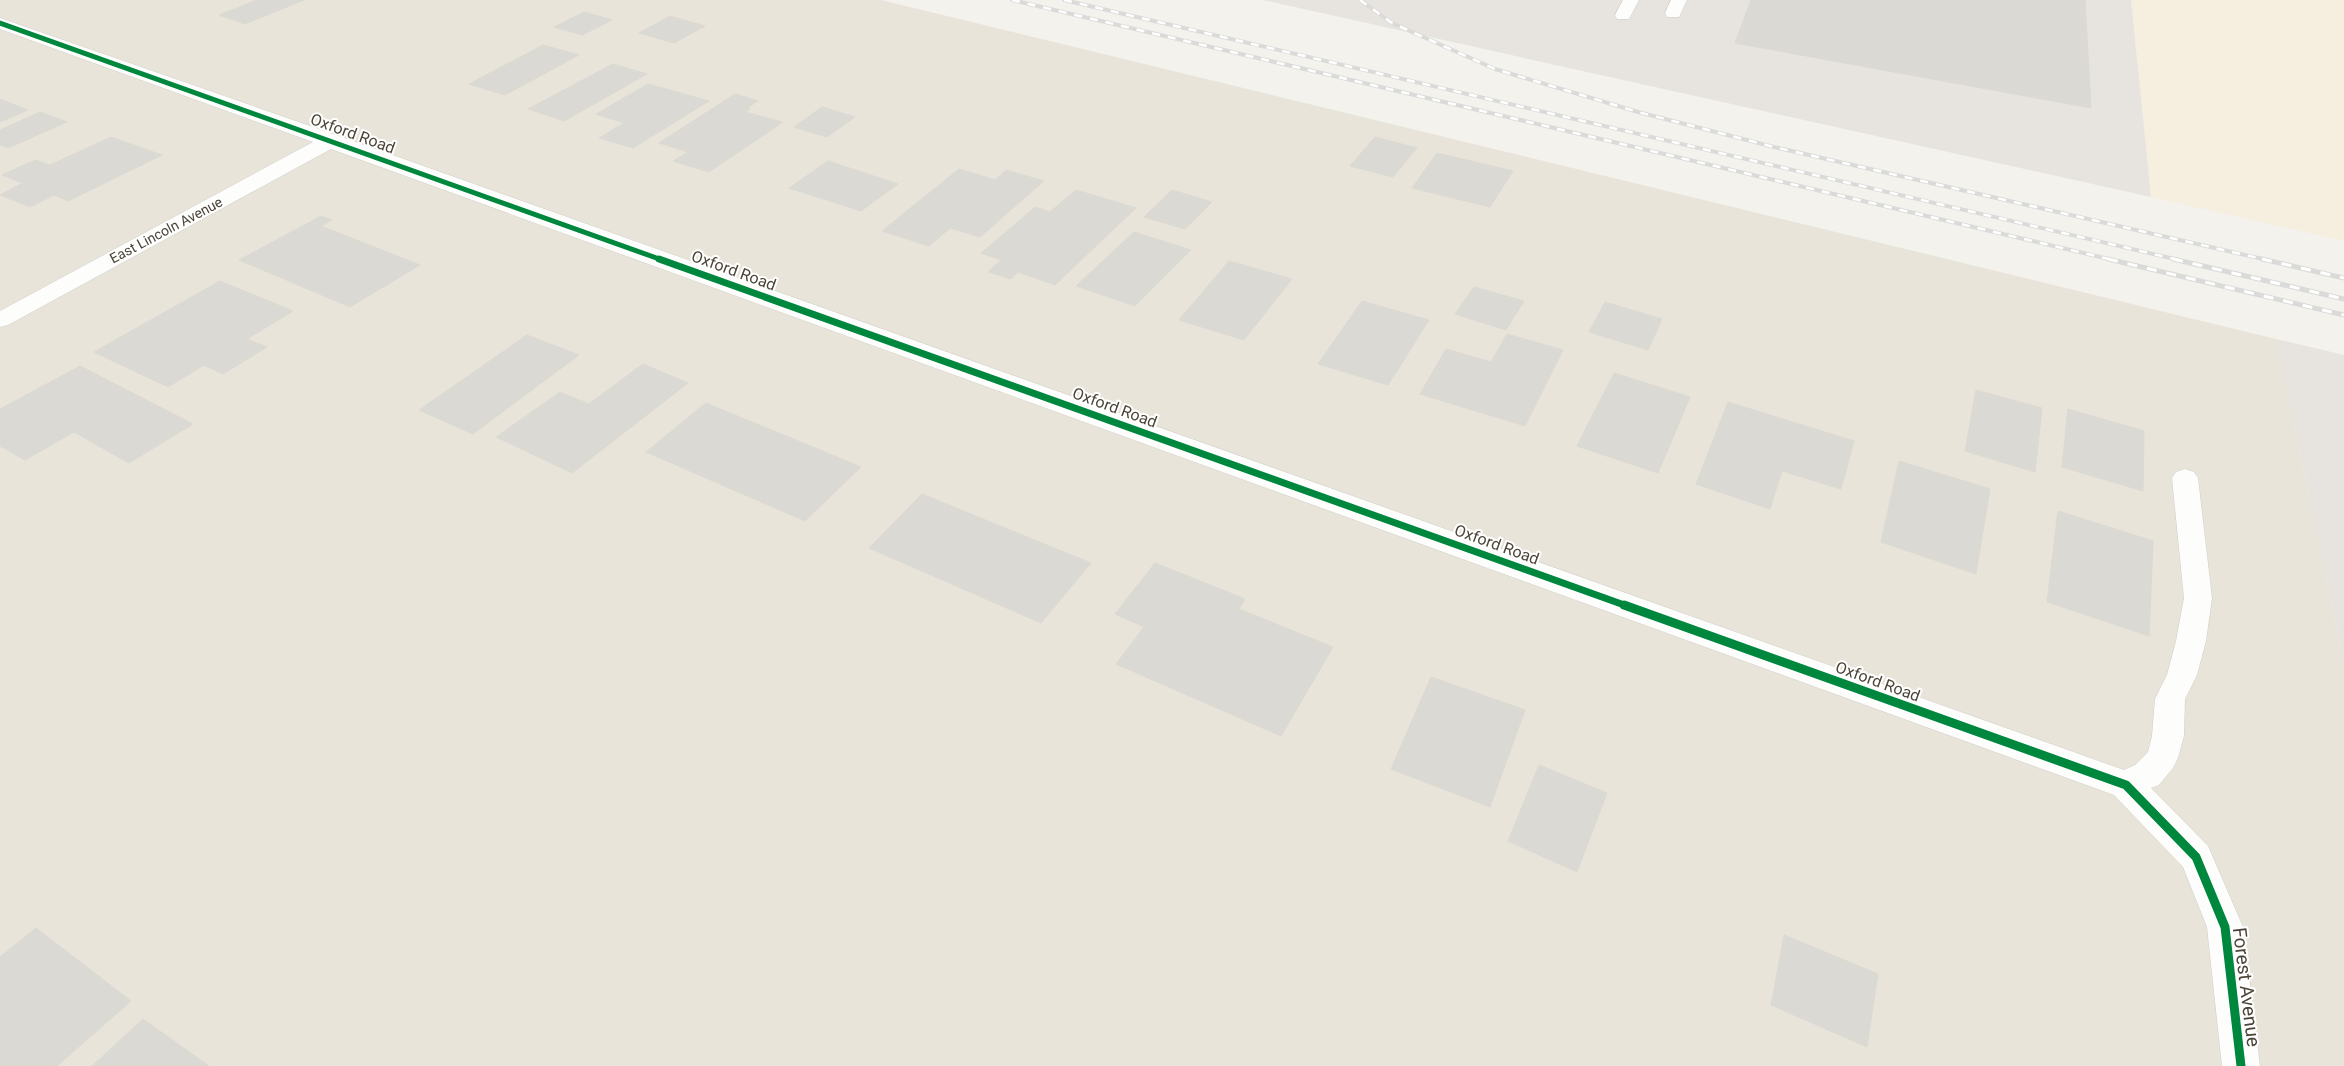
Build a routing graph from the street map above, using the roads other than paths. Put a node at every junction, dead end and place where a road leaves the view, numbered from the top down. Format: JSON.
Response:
{"nodes":[{"id":1,"x":0,"y":23,"type":"edge"},
{"id":2,"x":332,"y":140,"type":"junction"},
{"id":3,"x":0,"y":320,"type":"edge"},
{"id":4,"x":2186,"y":478,"type":"dead end"},
{"id":5,"x":2126,"y":785,"type":"junction"},
{"id":6,"x":2196,"y":858,"type":"joint"},
{"id":7,"x":2241,"y":1066,"type":"edge"}],
"edges":[{"from":1,"to":2,"type":"street","name":"Oxford Road"},
{"from":2,"to":3,"type":"street","name":"East Lincoln Avenue"},
{"from":2,"to":5,"type":"street","name":"Oxford Road"},
{"from":4,"to":5,"type":"street"},
{"from":5,"to":6,"type":"street","name":"Oxford Road"},
{"from":6,"to":7,"type":"street","name":"Forest Avenue"}]}
